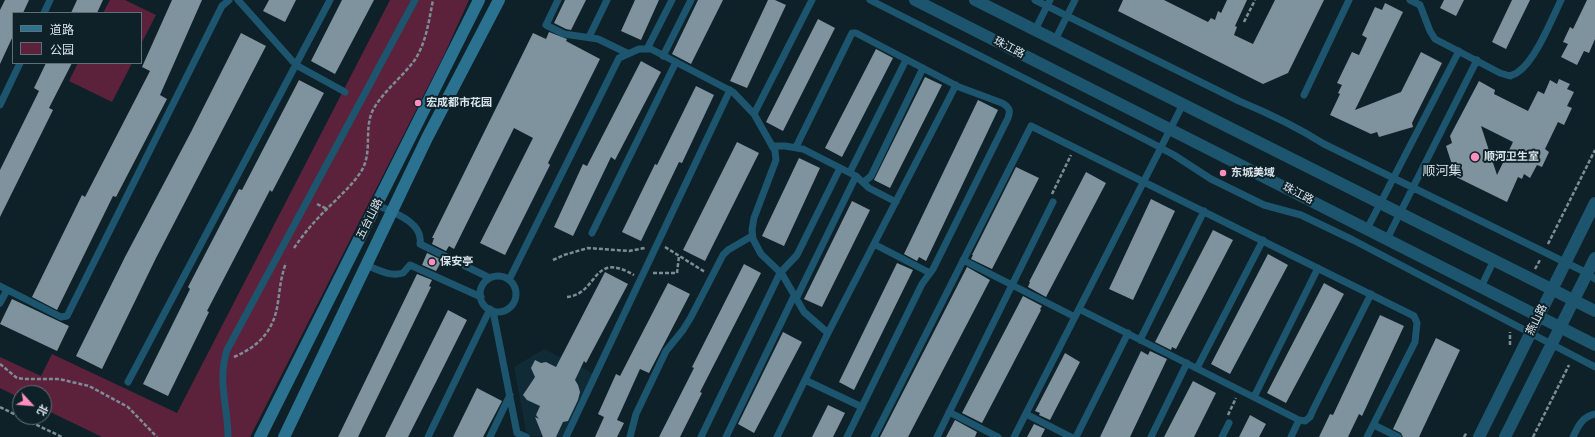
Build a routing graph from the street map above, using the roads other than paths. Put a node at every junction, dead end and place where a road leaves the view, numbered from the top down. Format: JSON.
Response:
{"nodes":[{"id":1,"x":50,"y":0,"type":"edge"},
{"id":2,"x":229,"y":0,"type":"edge"},
{"id":3,"x":238,"y":0,"type":"edge"},
{"id":4,"x":330,"y":0,"type":"edge"},
{"id":5,"x":415,"y":0,"type":"edge"},
{"id":6,"x":479,"y":0,"type":"edge"},
{"id":7,"x":499,"y":0,"type":"edge"},
{"id":8,"x":558,"y":0,"type":"edge"},
{"id":9,"x":607,"y":0,"type":"edge"},
{"id":10,"x":672,"y":0,"type":"edge"},
{"id":11,"x":691,"y":0,"type":"edge"},
{"id":12,"x":812,"y":0,"type":"edge"},
{"id":13,"x":870,"y":0,"type":"edge"},
{"id":14,"x":915,"y":0,"type":"edge"},
{"id":15,"x":976,"y":0,"type":"edge"},
{"id":16,"x":1035,"y":0,"type":"edge"},
{"id":17,"x":1075,"y":0,"type":"edge"},
{"id":18,"x":1349,"y":0,"type":"edge"},
{"id":19,"x":1410,"y":0,"type":"edge"},
{"id":20,"x":1561,"y":0,"type":"edge"},
{"id":21,"x":1422,"y":2,"type":"edge"},
{"id":22,"x":1048,"y":3,"type":"edge"},
{"id":23,"x":44,"y":12,"type":"edge"},
{"id":24,"x":1067,"y":16,"type":"junction"},
{"id":25,"x":1035,"y":30,"type":"junction"},
{"id":26,"x":589,"y":37,"type":"junction"},
{"id":27,"x":1055,"y":40,"type":"junction"},
{"id":28,"x":648,"y":49,"type":"junction"},
{"id":29,"x":1459,"y":51,"type":"junction"},
{"id":30,"x":627,"y":53,"type":"junction"},
{"id":31,"x":663,"y":56,"type":"junction"},
{"id":32,"x":906,"y":60,"type":"junction"},
{"id":33,"x":1477,"y":60,"type":"junction"},
{"id":34,"x":676,"y":62,"type":"junction"},
{"id":35,"x":20,"y":64,"type":"edge"},
{"id":36,"x":296,"y":65,"type":"junction"},
{"id":37,"x":923,"y":68,"type":"junction"},
{"id":38,"x":956,"y":85,"type":"junction"},
{"id":39,"x":730,"y":90,"type":"junction"},
{"id":40,"x":345,"y":92,"type":"dead end"},
{"id":41,"x":1304,"y":95,"type":"dead end"},
{"id":42,"x":0,"y":104,"type":"edge"},
{"id":43,"x":1183,"y":104,"type":"junction"},
{"id":44,"x":754,"y":114,"type":"junction"},
{"id":45,"x":1170,"y":130,"type":"junction"},
{"id":46,"x":772,"y":146,"type":"junction"},
{"id":47,"x":796,"y":147,"type":"junction"},
{"id":48,"x":1161,"y":148,"type":"junction"},
{"id":49,"x":840,"y":168,"type":"junction"},
{"id":50,"x":853,"y":174,"type":"junction"},
{"id":51,"x":1393,"y":178,"type":"junction"},
{"id":52,"x":864,"y":182,"type":"junction"},
{"id":53,"x":1144,"y":182,"type":"junction"},
{"id":54,"x":1413,"y":188,"type":"junction"},
{"id":55,"x":896,"y":202,"type":"junction"},
{"id":56,"x":1053,"y":202,"type":"road end"},
{"id":57,"x":1380,"y":203,"type":"junction"},
{"id":58,"x":1595,"y":204,"type":"edge"},
{"id":59,"x":377,"y":205,"type":"junction"},
{"id":60,"x":1204,"y":211,"type":"junction"},
{"id":61,"x":391,"y":212,"type":"junction"},
{"id":62,"x":1400,"y":213,"type":"junction"},
{"id":63,"x":1366,"y":229,"type":"junction"},
{"id":64,"x":592,"y":233,"type":"dead end"},
{"id":65,"x":752,"y":236,"type":"junction"},
{"id":66,"x":1387,"y":239,"type":"junction"},
{"id":67,"x":1263,"y":240,"type":"junction"},
{"id":68,"x":874,"y":244,"type":"junction"},
{"id":69,"x":1595,"y":258,"type":"edge"},
{"id":70,"x":963,"y":260,"type":"junction"},
{"id":71,"x":1494,"y":260,"type":"junction"},
{"id":72,"x":1565,"y":263,"type":"junction"},
{"id":73,"x":366,"y":265,"type":"junction"},
{"id":74,"x":1318,"y":268,"type":"junction"},
{"id":75,"x":930,"y":272,"type":"junction"},
{"id":76,"x":780,"y":273,"type":"junction"},
{"id":77,"x":1591,"y":276,"type":"edge"},
{"id":78,"x":490,"y":278,"type":"junction"},
{"id":79,"x":509,"y":280,"type":"junction"},
{"id":80,"x":1012,"y":285,"type":"junction"},
{"id":81,"x":1481,"y":287,"type":"junction"},
{"id":82,"x":3,"y":288,"type":"edge"},
{"id":83,"x":1552,"y":289,"type":"junction"},
{"id":84,"x":1371,"y":294,"type":"junction"},
{"id":85,"x":481,"y":297,"type":"junction"},
{"id":86,"x":795,"y":298,"type":"junction"},
{"id":87,"x":1574,"y":300,"type":"junction"},
{"id":88,"x":0,"y":303,"type":"edge"},
{"id":89,"x":1079,"y":309,"type":"junction"},
{"id":90,"x":492,"y":310,"type":"junction"},
{"id":91,"x":1595,"y":311,"type":"edge"},
{"id":92,"x":1539,"y":316,"type":"junction"},
{"id":93,"x":1075,"y":317,"type":"junction"},
{"id":94,"x":1560,"y":327,"type":"junction"},
{"id":95,"x":1531,"y":332,"type":"junction"},
{"id":96,"x":828,"y":333,"type":"junction"},
{"id":97,"x":1128,"y":333,"type":"junction"},
{"id":98,"x":1140,"y":340,"type":"junction"},
{"id":99,"x":1552,"y":345,"type":"junction"},
{"id":100,"x":1595,"y":345,"type":"edge"},
{"id":101,"x":1187,"y":363,"type":"junction"},
{"id":102,"x":1595,"y":367,"type":"edge"},
{"id":103,"x":1197,"y":368,"type":"junction"},
{"id":104,"x":805,"y":380,"type":"junction"},
{"id":105,"x":128,"y":382,"type":"dead end"},
{"id":106,"x":510,"y":395,"type":"junction"},
{"id":107,"x":1254,"y":397,"type":"junction"},
{"id":108,"x":862,"y":407,"type":"junction"},
{"id":109,"x":949,"y":412,"type":"junction"},
{"id":110,"x":1026,"y":414,"type":"junction"},
{"id":111,"x":1595,"y":414,"type":"edge"},
{"id":112,"x":1299,"y":420,"type":"junction"},
{"id":113,"x":1229,"y":423,"type":"road end"},
{"id":114,"x":1374,"y":424,"type":"junction"},
{"id":115,"x":228,"y":437,"type":"edge"},
{"id":116,"x":260,"y":437,"type":"edge"},
{"id":117,"x":284,"y":437,"type":"edge"},
{"id":118,"x":428,"y":437,"type":"edge"},
{"id":119,"x":490,"y":437,"type":"edge"},
{"id":120,"x":526,"y":437,"type":"edge"},
{"id":121,"x":566,"y":437,"type":"edge"},
{"id":122,"x":630,"y":437,"type":"edge"},
{"id":123,"x":701,"y":437,"type":"edge"},
{"id":124,"x":726,"y":437,"type":"edge"},
{"id":125,"x":777,"y":437,"type":"edge"},
{"id":126,"x":847,"y":437,"type":"edge"},
{"id":127,"x":874,"y":437,"type":"edge"},
{"id":128,"x":937,"y":437,"type":"edge"},
{"id":129,"x":998,"y":437,"type":"edge"},
{"id":130,"x":1014,"y":437,"type":"edge"},
{"id":131,"x":1072,"y":437,"type":"edge"},
{"id":132,"x":1076,"y":437,"type":"edge"},
{"id":133,"x":1151,"y":437,"type":"edge"},
{"id":134,"x":1222,"y":437,"type":"edge"},
{"id":135,"x":1291,"y":437,"type":"edge"},
{"id":136,"x":1368,"y":437,"type":"edge"},
{"id":137,"x":1398,"y":437,"type":"edge"},
{"id":138,"x":1479,"y":437,"type":"edge"},
{"id":139,"x":1506,"y":437,"type":"edge"},
{"id":140,"x":1573,"y":437,"type":"edge"}],
"edges":[{"from":1,"to":23,"type":"lane"},
{"from":2,"to":82,"type":"lane"},
{"from":3,"to":36,"type":"lane"},
{"from":4,"to":36,"type":"lane"},
{"from":5,"to":115,"type":"lane"},
{"from":6,"to":59,"type":"main road","name":"五台山路"},
{"from":7,"to":61,"type":"main road","name":"五台山路"},
{"from":8,"to":26,"type":"lane"},
{"from":9,"to":26,"type":"lane"},
{"from":10,"to":28,"type":"lane"},
{"from":11,"to":31,"type":"lane"},
{"from":12,"to":44,"type":"lane"},
{"from":13,"to":48,"type":"lane"},
{"from":14,"to":45,"type":"street","name":"珠江路"},
{"from":15,"to":25,"type":"street"},
{"from":16,"to":22,"type":"lane"},
{"from":17,"to":24,"type":"lane"},
{"from":18,"to":41,"type":"lane"},
{"from":19,"to":21,"type":"lane"},
{"from":20,"to":33,"type":"lane"},
{"from":21,"to":29,"type":"lane"},
{"from":22,"to":24,"type":"lane"},
{"from":22,"to":25,"type":"lane"},
{"from":24,"to":27,"type":"lane"},
{"from":24,"to":51,"type":"lane"},
{"from":25,"to":27,"type":"street"},
{"from":26,"to":30,"type":"lane"},
{"from":27,"to":43,"type":"street"},
{"from":28,"to":30,"type":"lane"},
{"from":28,"to":31,"type":"lane"},
{"from":29,"to":33,"type":"lane"},
{"from":29,"to":51,"type":"lane"},
{"from":30,"to":79,"type":"lane"},
{"from":31,"to":34,"type":"lane"},
{"from":32,"to":37,"type":"lane"},
{"from":32,"to":47,"type":"lane"},
{"from":32,"to":50,"type":"lane"},
{"from":33,"to":54,"type":"lane"},
{"from":34,"to":39,"type":"lane"},
{"from":34,"to":64,"type":"lane"},
{"from":35,"to":42,"type":"lane"},
{"from":36,"to":40,"type":"lane"},
{"from":36,"to":105,"type":"lane"},
{"from":37,"to":38,"type":"lane"},
{"from":37,"to":52,"type":"lane"},
{"from":38,"to":55,"type":"lane"},
{"from":38,"to":75,"type":"lane"},
{"from":39,"to":44,"type":"lane"},
{"from":39,"to":121,"type":"lane"},
{"from":43,"to":45,"type":"lane"},
{"from":43,"to":57,"type":"street"},
{"from":44,"to":46,"type":"lane"},
{"from":45,"to":48,"type":"lane"},
{"from":45,"to":63,"type":"street","name":"珠江路"},
{"from":46,"to":47,"type":"lane"},
{"from":46,"to":65,"type":"lane"},
{"from":47,"to":49,"type":"lane"},
{"from":48,"to":53,"type":"lane"},
{"from":48,"to":95,"type":"lane"},
{"from":49,"to":50,"type":"lane"},
{"from":49,"to":76,"type":"lane"},
{"from":50,"to":52,"type":"lane"},
{"from":50,"to":86,"type":"lane"},
{"from":51,"to":54,"type":"lane"},
{"from":51,"to":57,"type":"lane"},
{"from":52,"to":55,"type":"lane"},
{"from":53,"to":60,"type":"lane"},
{"from":53,"to":70,"type":"lane"},
{"from":53,"to":89,"type":"lane"},
{"from":54,"to":62,"type":"lane"},
{"from":54,"to":72,"type":"lane"},
{"from":55,"to":68,"type":"lane"},
{"from":56,"to":80,"type":"lane"},
{"from":57,"to":62,"type":"street"},
{"from":57,"to":63,"type":"lane"},
{"from":58,"to":72,"type":"street","name":"燕山路"},
{"from":59,"to":61,"type":"lane"},
{"from":59,"to":116,"type":"main road","name":"五台山路"},
{"from":60,"to":67,"type":"lane"},
{"from":60,"to":98,"type":"lane"},
{"from":61,"to":73,"type":"main road","name":"五台山路"},
{"from":61,"to":78,"type":"lane"},
{"from":62,"to":66,"type":"lane"},
{"from":62,"to":71,"type":"street"},
{"from":63,"to":66,"type":"street","name":"珠江路"},
{"from":65,"to":76,"type":"lane"},
{"from":65,"to":122,"type":"lane"},
{"from":66,"to":81,"type":"street","name":"珠江路"},
{"from":67,"to":74,"type":"lane"},
{"from":67,"to":103,"type":"lane"},
{"from":68,"to":75,"type":"lane"},
{"from":68,"to":96,"type":"lane"},
{"from":69,"to":77,"type":"street"},
{"from":70,"to":80,"type":"lane"},
{"from":70,"to":127,"type":"lane"},
{"from":71,"to":81,"type":"lane"},
{"from":71,"to":83,"type":"street"},
{"from":72,"to":77,"type":"lane"},
{"from":72,"to":83,"type":"street","name":"燕山路"},
{"from":73,"to":85,"type":"lane"},
{"from":73,"to":117,"type":"main road","name":"五台山路"},
{"from":74,"to":84,"type":"lane"},
{"from":74,"to":107,"type":"lane"},
{"from":75,"to":108,"type":"lane"},
{"from":76,"to":86,"type":"lane"},
{"from":76,"to":123,"type":"lane"},
{"from":77,"to":87,"type":"street"},
{"from":78,"to":79,"type":"lane"},
{"from":78,"to":85,"type":"lane"},
{"from":79,"to":90,"type":"lane"},
{"from":80,"to":93,"type":"lane"},
{"from":80,"to":109,"type":"lane"},
{"from":81,"to":92,"type":"street","name":"珠江路"},
{"from":82,"to":88,"type":"lane"},
{"from":83,"to":87,"type":"street"},
{"from":83,"to":92,"type":"street","name":"燕山路"},
{"from":84,"to":112,"type":"lane"},
{"from":84,"to":114,"type":"lane"},
{"from":85,"to":90,"type":"lane"},
{"from":86,"to":96,"type":"lane"},
{"from":86,"to":124,"type":"lane"},
{"from":87,"to":91,"type":"street"},
{"from":87,"to":94,"type":"street"},
{"from":89,"to":93,"type":"lane"},
{"from":89,"to":97,"type":"lane"},
{"from":90,"to":106,"type":"lane"},
{"from":90,"to":118,"type":"lane"},
{"from":92,"to":94,"type":"street","name":"珠江路"},
{"from":92,"to":95,"type":"street","name":"燕山路"},
{"from":93,"to":110,"type":"lane"},
{"from":94,"to":99,"type":"street"},
{"from":94,"to":100,"type":"street","name":"珠江路"},
{"from":95,"to":99,"type":"lane"},
{"from":95,"to":138,"type":"street","name":"燕山路"},
{"from":96,"to":104,"type":"lane"},
{"from":97,"to":98,"type":"lane"},
{"from":97,"to":132,"type":"lane"},
{"from":98,"to":101,"type":"lane"},
{"from":99,"to":102,"type":"lane"},
{"from":99,"to":139,"type":"street"},
{"from":101,"to":103,"type":"lane"},
{"from":101,"to":133,"type":"lane"},
{"from":103,"to":107,"type":"lane"},
{"from":104,"to":108,"type":"lane"},
{"from":104,"to":125,"type":"lane"},
{"from":106,"to":119,"type":"lane"},
{"from":106,"to":120,"type":"lane"},
{"from":107,"to":112,"type":"lane"},
{"from":108,"to":126,"type":"lane"},
{"from":109,"to":128,"type":"lane"},
{"from":109,"to":129,"type":"lane"},
{"from":110,"to":130,"type":"lane"},
{"from":110,"to":131,"type":"lane"},
{"from":111,"to":140,"type":"lane"},
{"from":112,"to":135,"type":"lane"},
{"from":113,"to":134,"type":"lane"},
{"from":114,"to":136,"type":"lane"},
{"from":114,"to":137,"type":"lane"}]}
